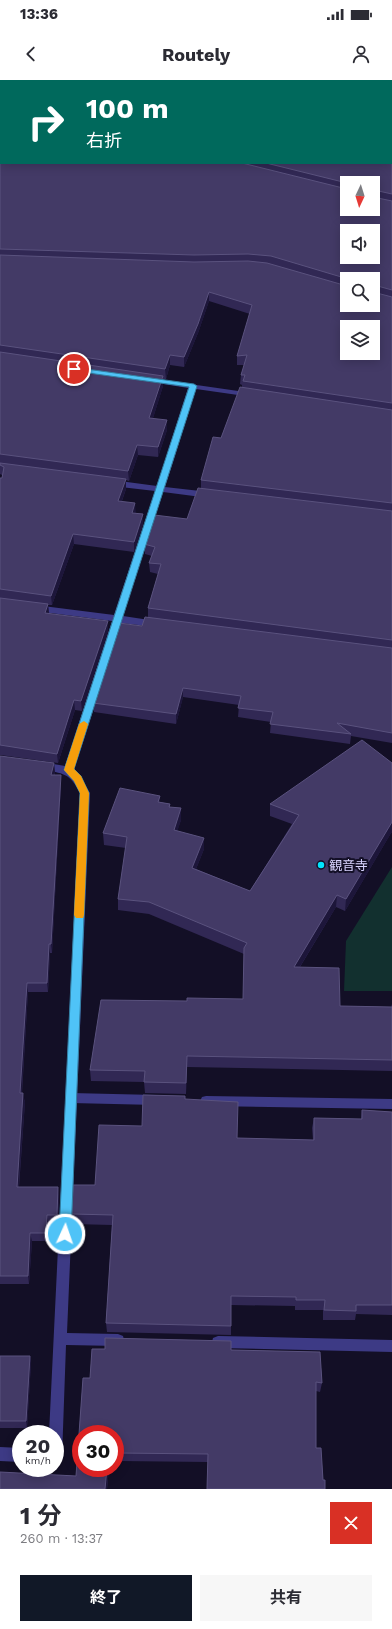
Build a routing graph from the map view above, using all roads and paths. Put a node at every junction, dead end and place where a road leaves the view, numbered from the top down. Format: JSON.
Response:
{"nodes":[{"id":1,"x":139,"y":378,"type":"edge"},
{"id":2,"x":194,"y":386,"type":"junction"},
{"id":3,"x":262,"y":396,"type":"edge"},
{"id":4,"x":106,"y":482,"type":"edge"},
{"id":5,"x":160,"y":489,"type":"junction"},
{"id":6,"x":222,"y":496,"type":"edge"},
{"id":7,"x":24,"y":606,"type":"edge"},
{"id":8,"x":118,"y":619,"type":"junction"},
{"id":9,"x":165,"y":625,"type":"edge"},
{"id":10,"x":31,"y":765,"type":"edge"},
{"id":11,"x":69,"y":770,"type":"junction"},
{"id":12,"x":71,"y":1098,"type":"junction"},
{"id":13,"x":165,"y":1100,"type":"edge"},
{"id":14,"x":196,"y":1100,"type":"edge"},
{"id":15,"x":392,"y":1104,"type":"edge"},
{"id":16,"x":60,"y":1339,"type":"junction"},
{"id":17,"x":131,"y":1340,"type":"edge"},
{"id":18,"x":202,"y":1342,"type":"edge"},
{"id":19,"x":392,"y":1346,"type":"edge"},
{"id":20,"x":56,"y":1425,"type":"edge"},
{"id":21,"x":0,"y":1454,"type":"edge"},
{"id":22,"x":12,"y":1455,"type":"edge"}],
"edges":[{"from":1,"to":2,"type":"street"},
{"from":2,"to":3,"type":"street"},
{"from":2,"to":5,"type":"street"},
{"from":4,"to":5,"type":"street"},
{"from":5,"to":6,"type":"street"},
{"from":5,"to":8,"type":"street"},
{"from":7,"to":8,"type":"street"},
{"from":8,"to":9,"type":"street"},
{"from":8,"to":11,"type":"street"},
{"from":10,"to":11,"type":"street"},
{"from":11,"to":12,"type":"street"},
{"from":12,"to":13,"type":"street"},
{"from":12,"to":16,"type":"street"},
{"from":14,"to":15,"type":"street"},
{"from":16,"to":17,"type":"street"},
{"from":16,"to":20,"type":"street"},
{"from":18,"to":19,"type":"street"},
{"from":21,"to":22,"type":"street"}]}
